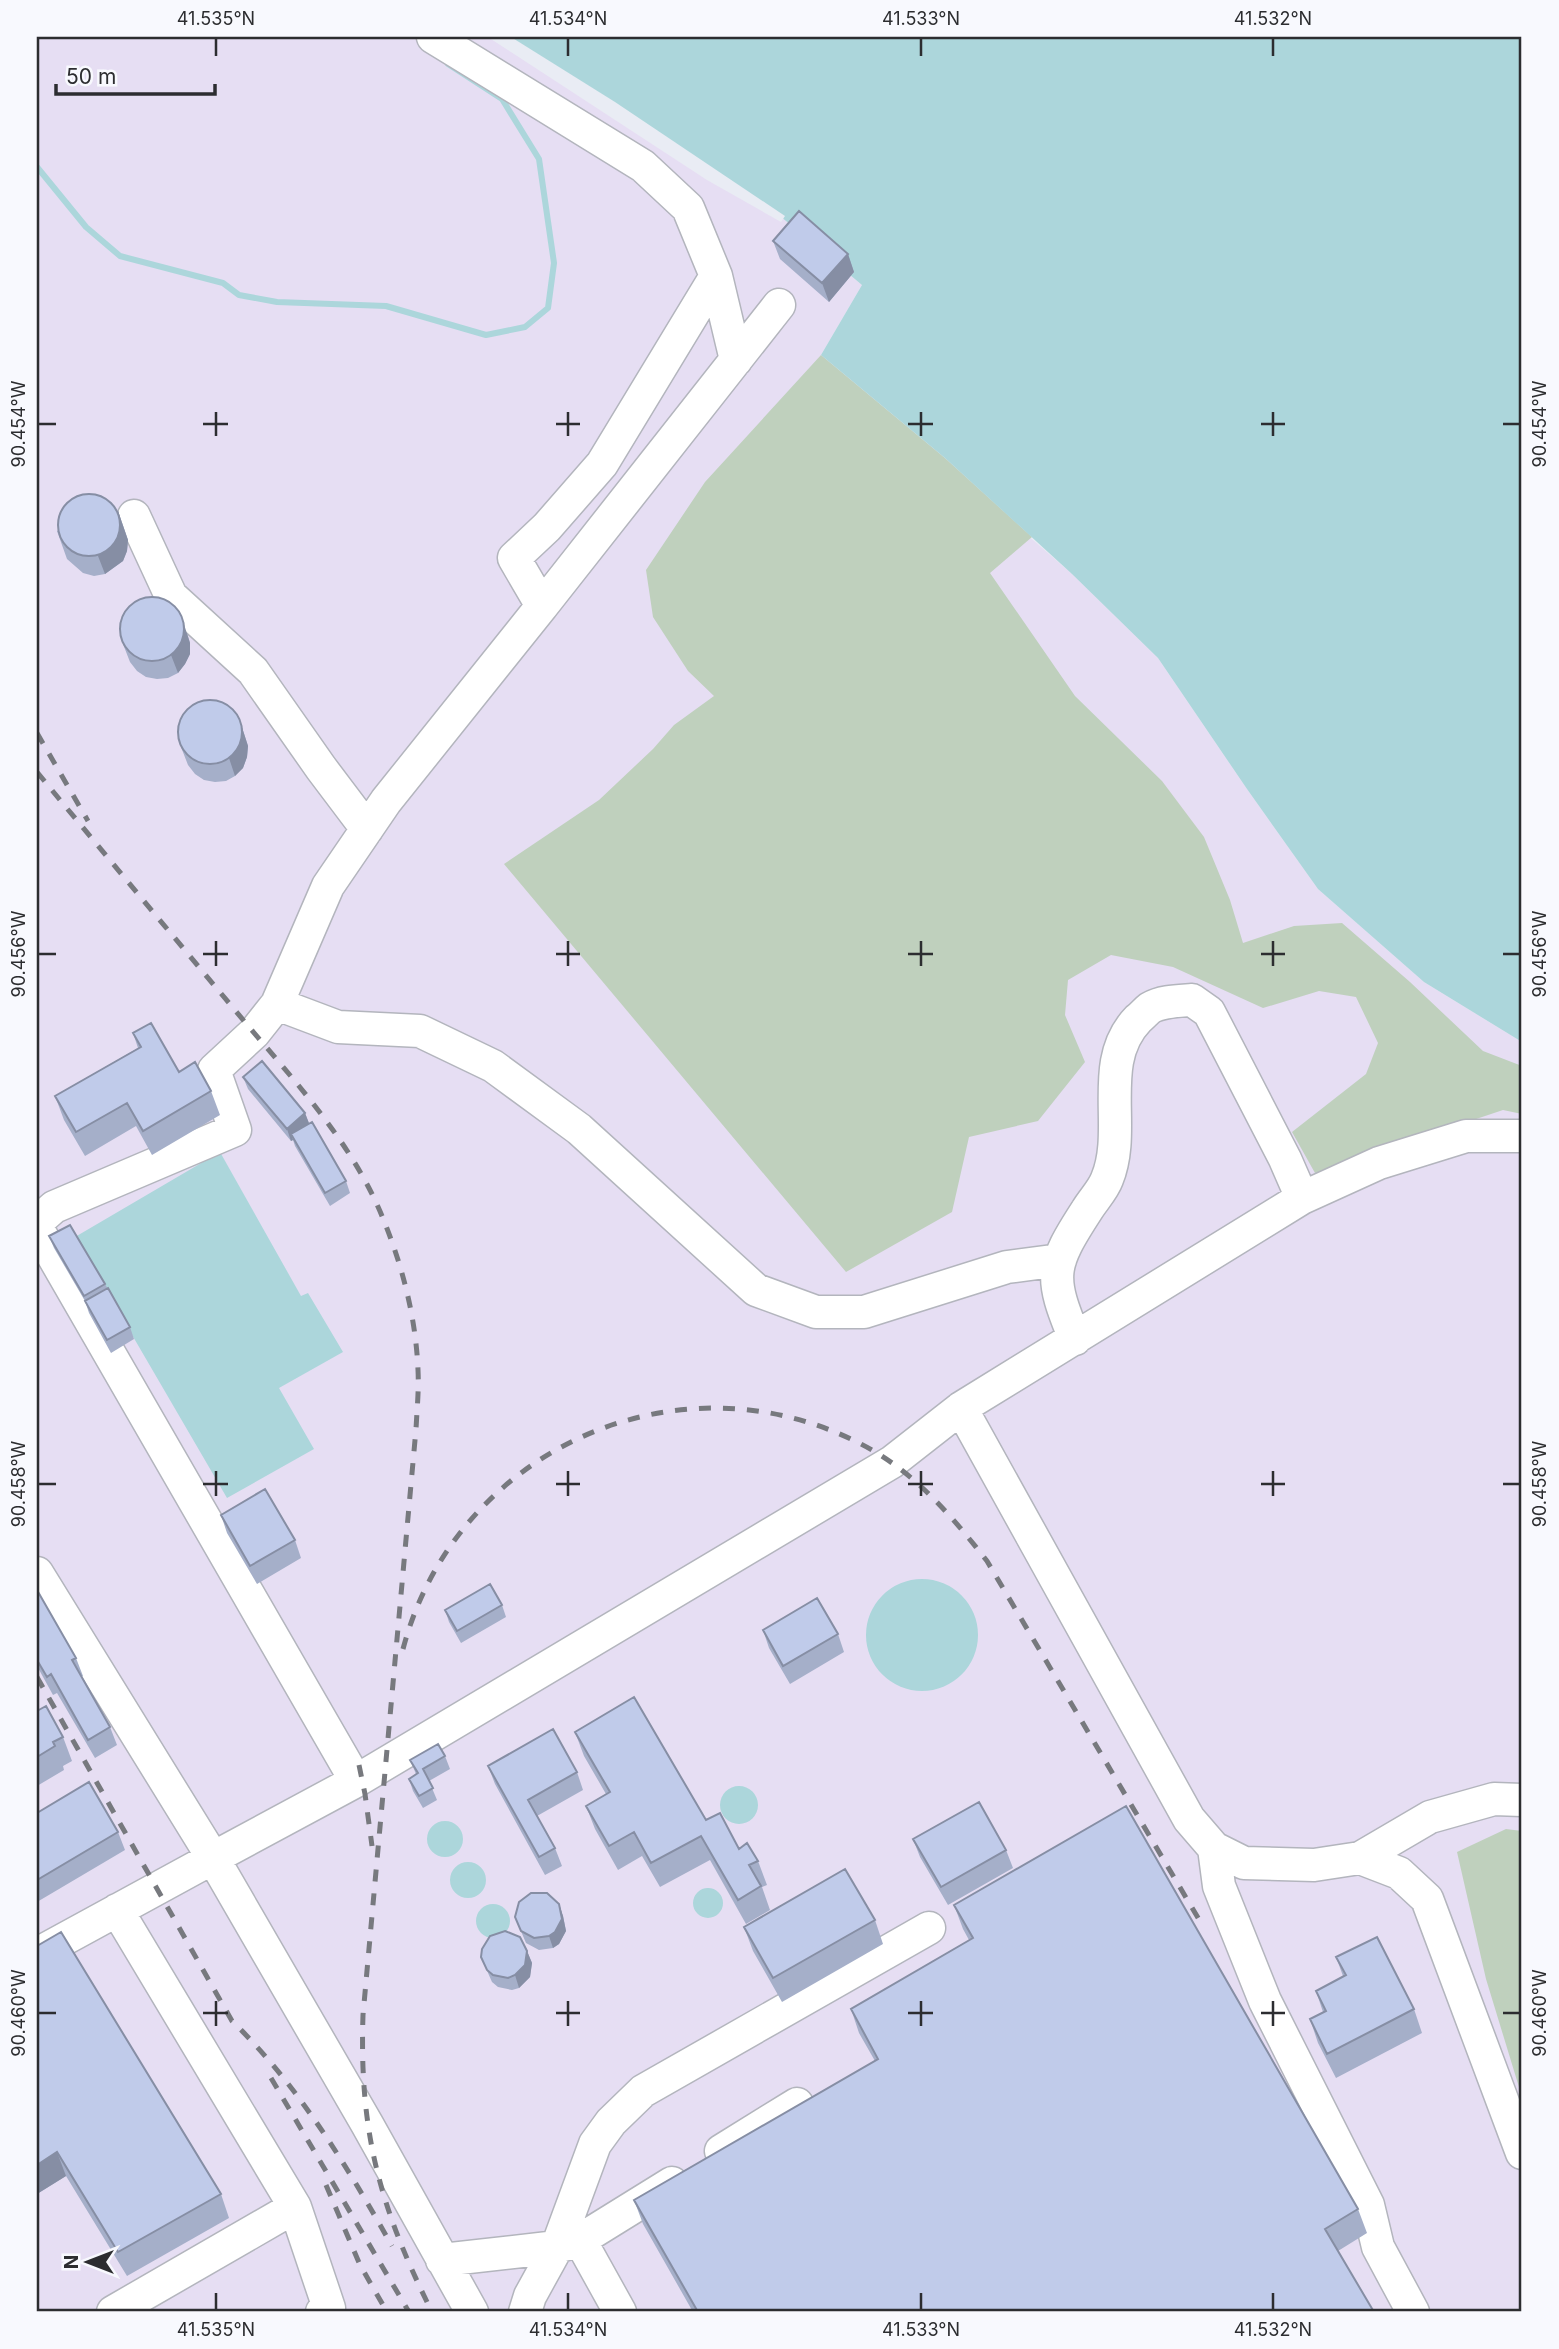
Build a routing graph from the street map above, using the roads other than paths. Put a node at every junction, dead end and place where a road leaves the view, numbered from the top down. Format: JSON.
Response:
{"nodes":[{"id":1,"x":433,"y":37,"type":"edge"},
{"id":2,"x":716,"y":276,"type":"junction"},
{"id":3,"x":779,"y":305,"type":"dead end"},
{"id":4,"x":736,"y":360,"type":"junction"},
{"id":5,"x":134,"y":516,"type":"dead end"},
{"id":6,"x":542,"y":606,"type":"junction"},
{"id":7,"x":367,"y":829,"type":"junction"},
{"id":8,"x":277,"y":1004,"type":"junction"},
{"id":9,"x":1522,"y":1136,"type":"edge"},
{"id":10,"x":1302,"y":1198,"type":"junction"},
{"id":11,"x":37,"y":1222,"type":"edge"},
{"id":12,"x":37,"y":1228,"type":"edge"},
{"id":13,"x":1060,"y":1260,"type":"junction"},
{"id":14,"x":1075,"y":1339,"type":"junction"},
{"id":15,"x":961,"y":1408,"type":"junction"},
{"id":16,"x":37,"y":1573,"type":"edge"},
{"id":17,"x":356,"y":1781,"type":"junction"},
{"id":18,"x":1522,"y":1800,"type":"edge"},
{"id":19,"x":1214,"y":1848,"type":"junction"},
{"id":20,"x":212,"y":1858,"type":"junction"},
{"id":21,"x":1360,"y":1858,"type":"junction"},
{"id":22,"x":117,"y":1910,"type":"junction"},
{"id":23,"x":929,"y":1928,"type":"dead end"},
{"id":24,"x":37,"y":1953,"type":"edge"},
{"id":25,"x":797,"y":2104,"type":"edge"},
{"id":26,"x":1522,"y":2153,"type":"edge"},
{"id":27,"x":295,"y":2207,"type":"junction"},
{"id":28,"x":569,"y":2244,"type":"junction"},
{"id":29,"x":442,"y":2260,"type":"junction"},
{"id":30,"x":113,"y":2312,"type":"edge"},
{"id":31,"x":322,"y":2312,"type":"edge"},
{"id":32,"x":472,"y":2312,"type":"edge"},
{"id":33,"x":525,"y":2312,"type":"edge"},
{"id":34,"x":620,"y":2312,"type":"edge"},
{"id":35,"x":1413,"y":2312,"type":"edge"}],
"edges":[{"from":1,"to":2,"type":"lane"},
{"from":2,"to":4,"type":"lane"},
{"from":2,"to":6,"type":"lane"},
{"from":3,"to":4,"type":"lane"},
{"from":4,"to":6,"type":"lane"},
{"from":5,"to":7,"type":"lane"},
{"from":6,"to":7,"type":"lane"},
{"from":7,"to":8,"type":"lane"},
{"from":8,"to":11,"type":"lane"},
{"from":8,"to":13,"type":"lane"},
{"from":9,"to":10,"type":"lane"},
{"from":10,"to":13,"type":"lane"},
{"from":10,"to":14,"type":"lane"},
{"from":12,"to":17,"type":"lane"},
{"from":13,"to":14,"type":"lane"},
{"from":14,"to":15,"type":"lane"},
{"from":15,"to":17,"type":"lane"},
{"from":15,"to":19,"type":"lane"},
{"from":16,"to":20,"type":"lane"},
{"from":17,"to":20,"type":"lane"},
{"from":18,"to":21,"type":"lane"},
{"from":19,"to":21,"type":"lane"},
{"from":19,"to":35,"type":"lane"},
{"from":20,"to":22,"type":"lane"},
{"from":20,"to":29,"type":"lane"},
{"from":21,"to":26,"type":"lane"},
{"from":22,"to":24,"type":"lane"},
{"from":22,"to":27,"type":"lane"},
{"from":23,"to":28,"type":"lane"},
{"from":25,"to":28,"type":"lane"},
{"from":27,"to":30,"type":"lane"},
{"from":27,"to":31,"type":"lane"},
{"from":28,"to":29,"type":"lane"},
{"from":28,"to":33,"type":"lane"},
{"from":28,"to":34,"type":"lane"},
{"from":29,"to":32,"type":"lane"}]}
